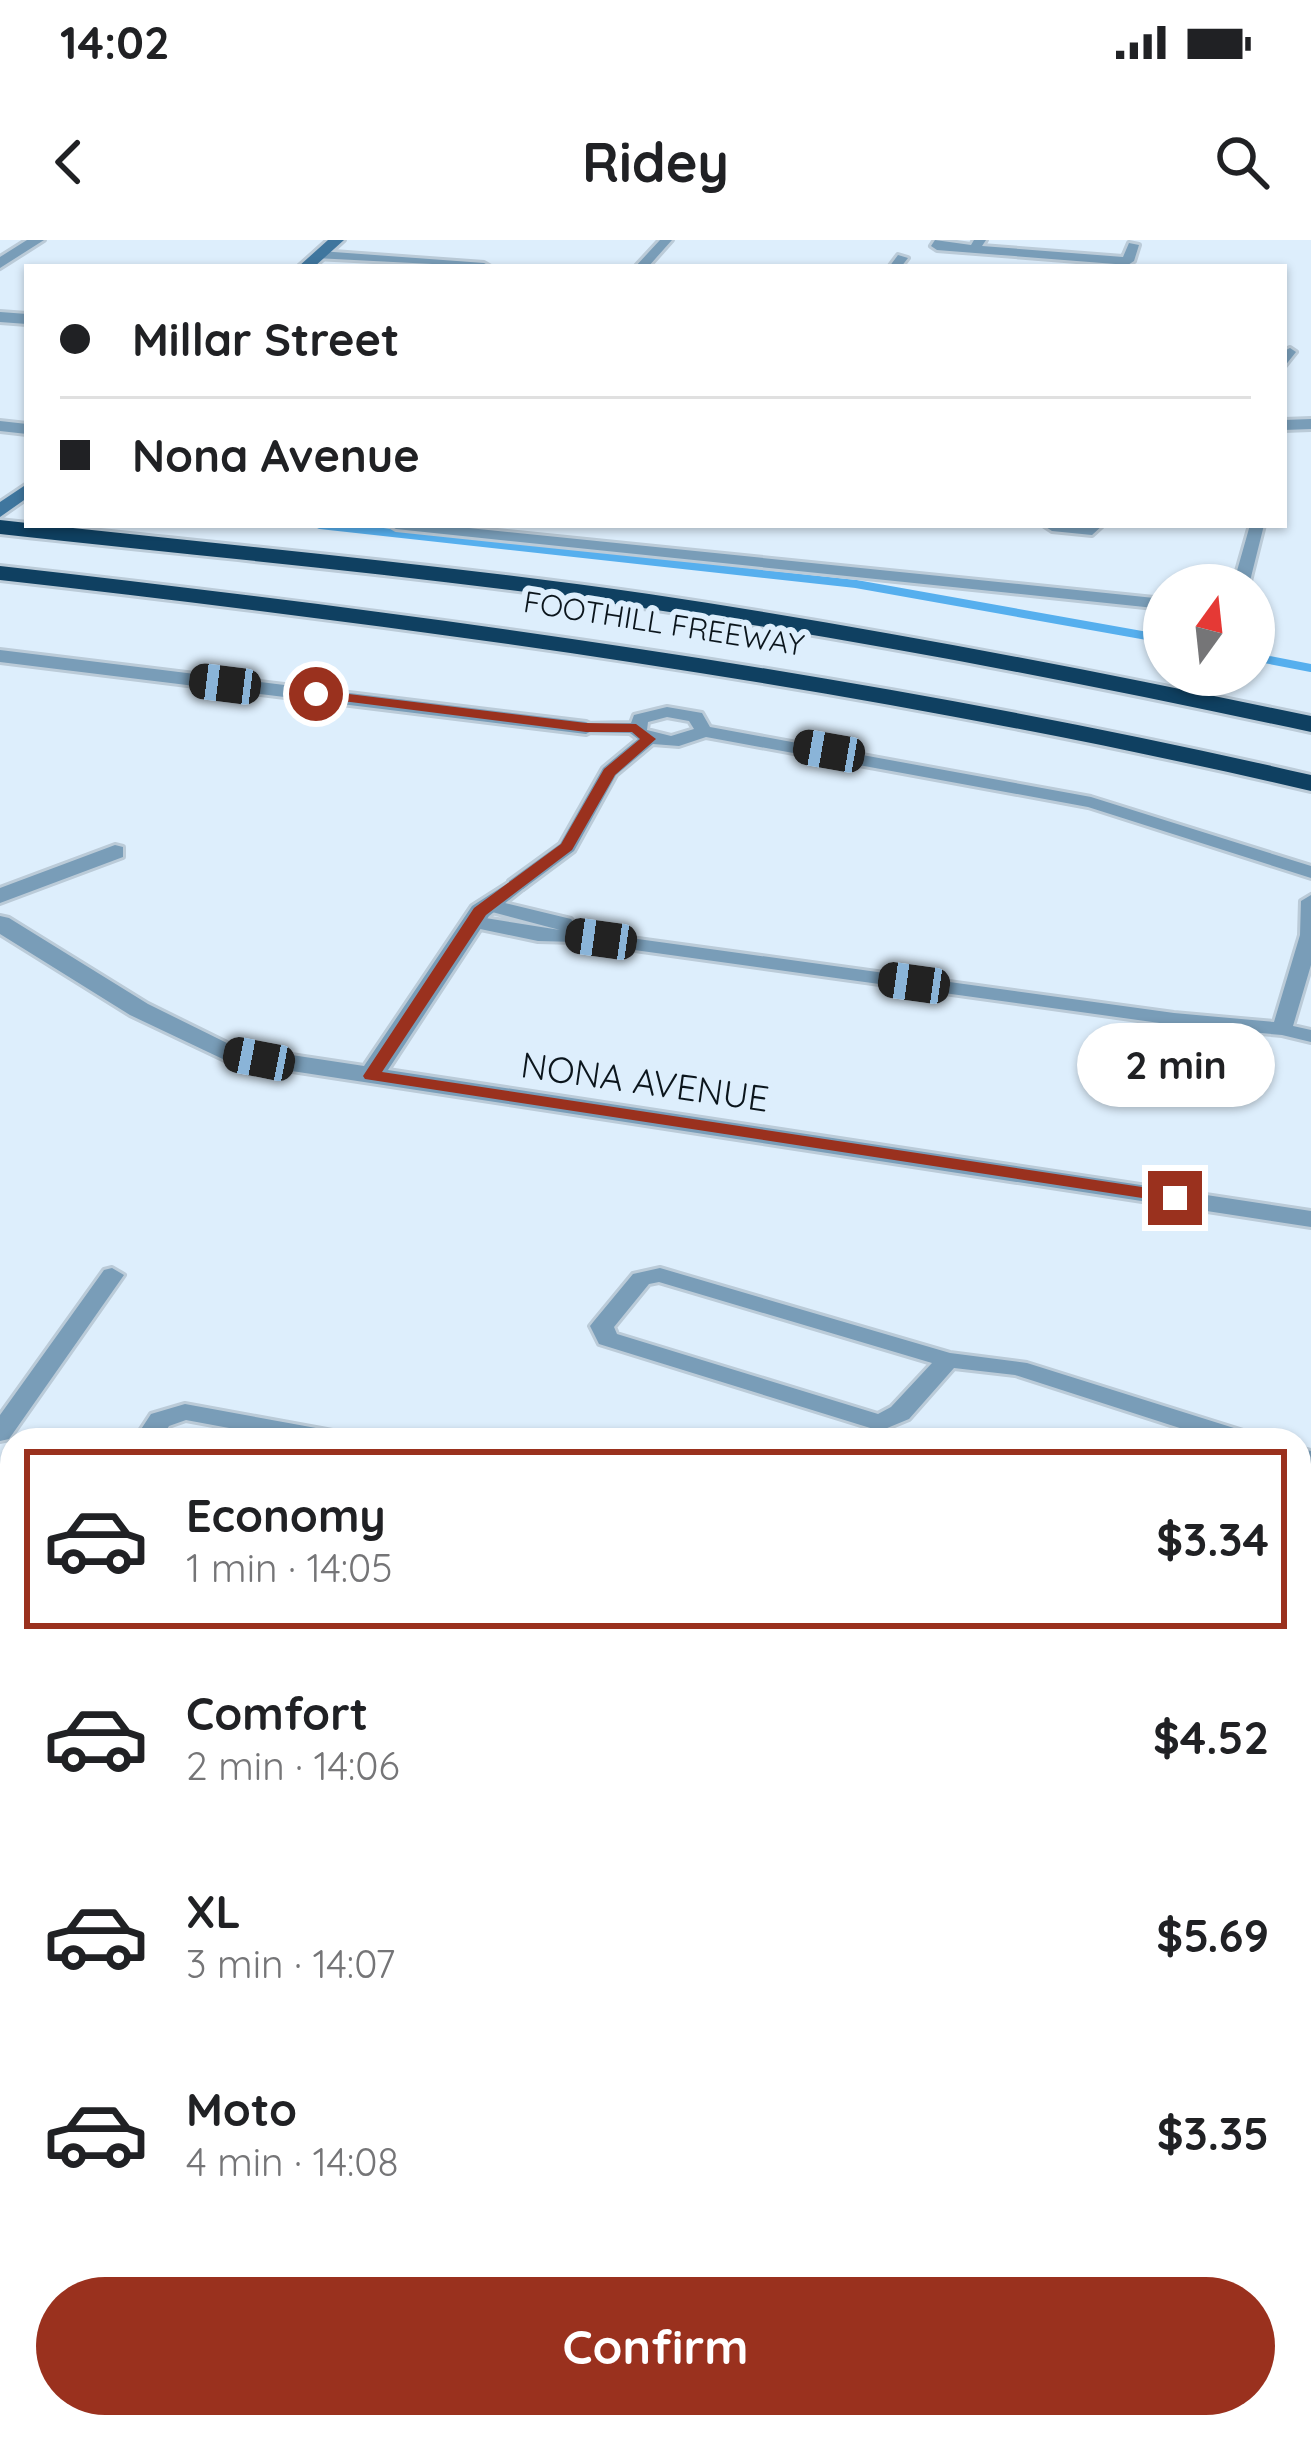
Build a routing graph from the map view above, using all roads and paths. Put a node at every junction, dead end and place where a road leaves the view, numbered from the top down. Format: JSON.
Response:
{"nodes":[{"id":1,"x":37,"y":240,"type":"edge"},
{"id":2,"x":337,"y":240,"type":"edge"},
{"id":3,"x":666,"y":240,"type":"edge"},
{"id":4,"x":941,"y":240,"type":"edge"},
{"id":5,"x":1082,"y":240,"type":"edge"},
{"id":6,"x":977,"y":245,"type":"edge"},
{"id":7,"x":1133,"y":245,"type":"dead end"},
{"id":8,"x":320,"y":254,"type":"junction"},
{"id":9,"x":1074,"y":257,"type":"junction"},
{"id":10,"x":308,"y":264,"type":"edge"},
{"id":11,"x":446,"y":264,"type":"edge"},
{"id":12,"x":644,"y":264,"type":"edge"},
{"id":13,"x":0,"y":265,"type":"edge"},
{"id":14,"x":23,"y":492,"type":"edge"},
{"id":15,"x":0,"y":511,"type":"edge"},
{"id":16,"x":0,"y":527,"type":"edge"},
{"id":17,"x":425,"y":528,"type":"edge"},
{"id":18,"x":1256,"y":528,"type":"edge"},
{"id":19,"x":1247,"y":564,"type":"edge"},
{"id":20,"x":0,"y":573,"type":"edge"},
{"id":21,"x":1143,"y":602,"type":"edge"},
{"id":22,"x":0,"y":656,"type":"edge"},
{"id":23,"x":826,"y":682,"type":"junction"},
{"id":24,"x":1311,"y":724,"type":"edge"},
{"id":25,"x":586,"y":728,"type":"joint"},
{"id":26,"x":703,"y":731,"type":"junction"},
{"id":27,"x":642,"y":733,"type":"junction"},
{"id":28,"x":1311,"y":783,"type":"edge"},
{"id":29,"x":1311,"y":797,"type":"edge"},
{"id":30,"x":115,"y":852,"type":"dead end"},
{"id":31,"x":1311,"y":872,"type":"edge"},
{"id":32,"x":516,"y":884,"type":"joint"},
{"id":33,"x":0,"y":896,"type":"edge"},
{"id":34,"x":1311,"y":901,"type":"edge"},
{"id":35,"x":481,"y":913,"type":"junction"},
{"id":36,"x":0,"y":923,"type":"edge"},
{"id":37,"x":1282,"y":1029,"type":"junction"},
{"id":38,"x":1311,"y":1036,"type":"edge"},
{"id":39,"x":371,"y":1076,"type":"junction"},
{"id":40,"x":1311,"y":1219,"type":"edge"},
{"id":41,"x":112,"y":1275,"type":"dead end"},
{"id":42,"x":948,"y":1360,"type":"junction"},
{"id":43,"x":4,"y":1428,"type":"edge"},
{"id":44,"x":155,"y":1428,"type":"edge"},
{"id":45,"x":272,"y":1428,"type":"edge"},
{"id":46,"x":1206,"y":1428,"type":"edge"}],
"edges":[{"from":1,"to":13,"type":"street"},
{"from":2,"to":8,"type":"street"},
{"from":3,"to":12,"type":"lane"},
{"from":4,"to":6,"type":"lane"},
{"from":5,"to":9,"type":"lane"},
{"from":6,"to":9,"type":"lane"},
{"from":7,"to":9,"type":"lane"},
{"from":8,"to":10,"type":"street"},
{"from":8,"to":11,"type":"street"},
{"from":14,"to":15,"type":"street"},
{"from":16,"to":24,"type":"highway","name":"FOOTHILL FREEWAY"},
{"from":17,"to":21,"type":"lane"},
{"from":18,"to":19,"type":"lane"},
{"from":20,"to":23,"type":"highway","name":"FOOTHILL FREEWAY"},
{"from":22,"to":25,"type":"street"},
{"from":23,"to":28,"type":"highway","name":"FOOTHILL FREEWAY"},
{"from":23,"to":29,"type":"highway"},
{"from":25,"to":27,"type":"lane"},
{"from":26,"to":27,"type":"lane"},
{"from":26,"to":27,"type":"lane"},
{"from":26,"to":31,"type":"lane"},
{"from":27,"to":32,"type":"lane"},
{"from":30,"to":33,"type":"street"},
{"from":32,"to":35,"type":"street"},
{"from":34,"to":37,"type":"lane"},
{"from":35,"to":37,"type":"lane"},
{"from":35,"to":39,"type":"street"},
{"from":36,"to":39,"type":"street","name":"NONA AVENUE"},
{"from":37,"to":38,"type":"lane"},
{"from":39,"to":40,"type":"street","name":"NONA AVENUE"},
{"from":41,"to":43,"type":"lane"},
{"from":42,"to":42,"type":"lane"},
{"from":42,"to":46,"type":"lane"},
{"from":44,"to":45,"type":"lane"}]}
